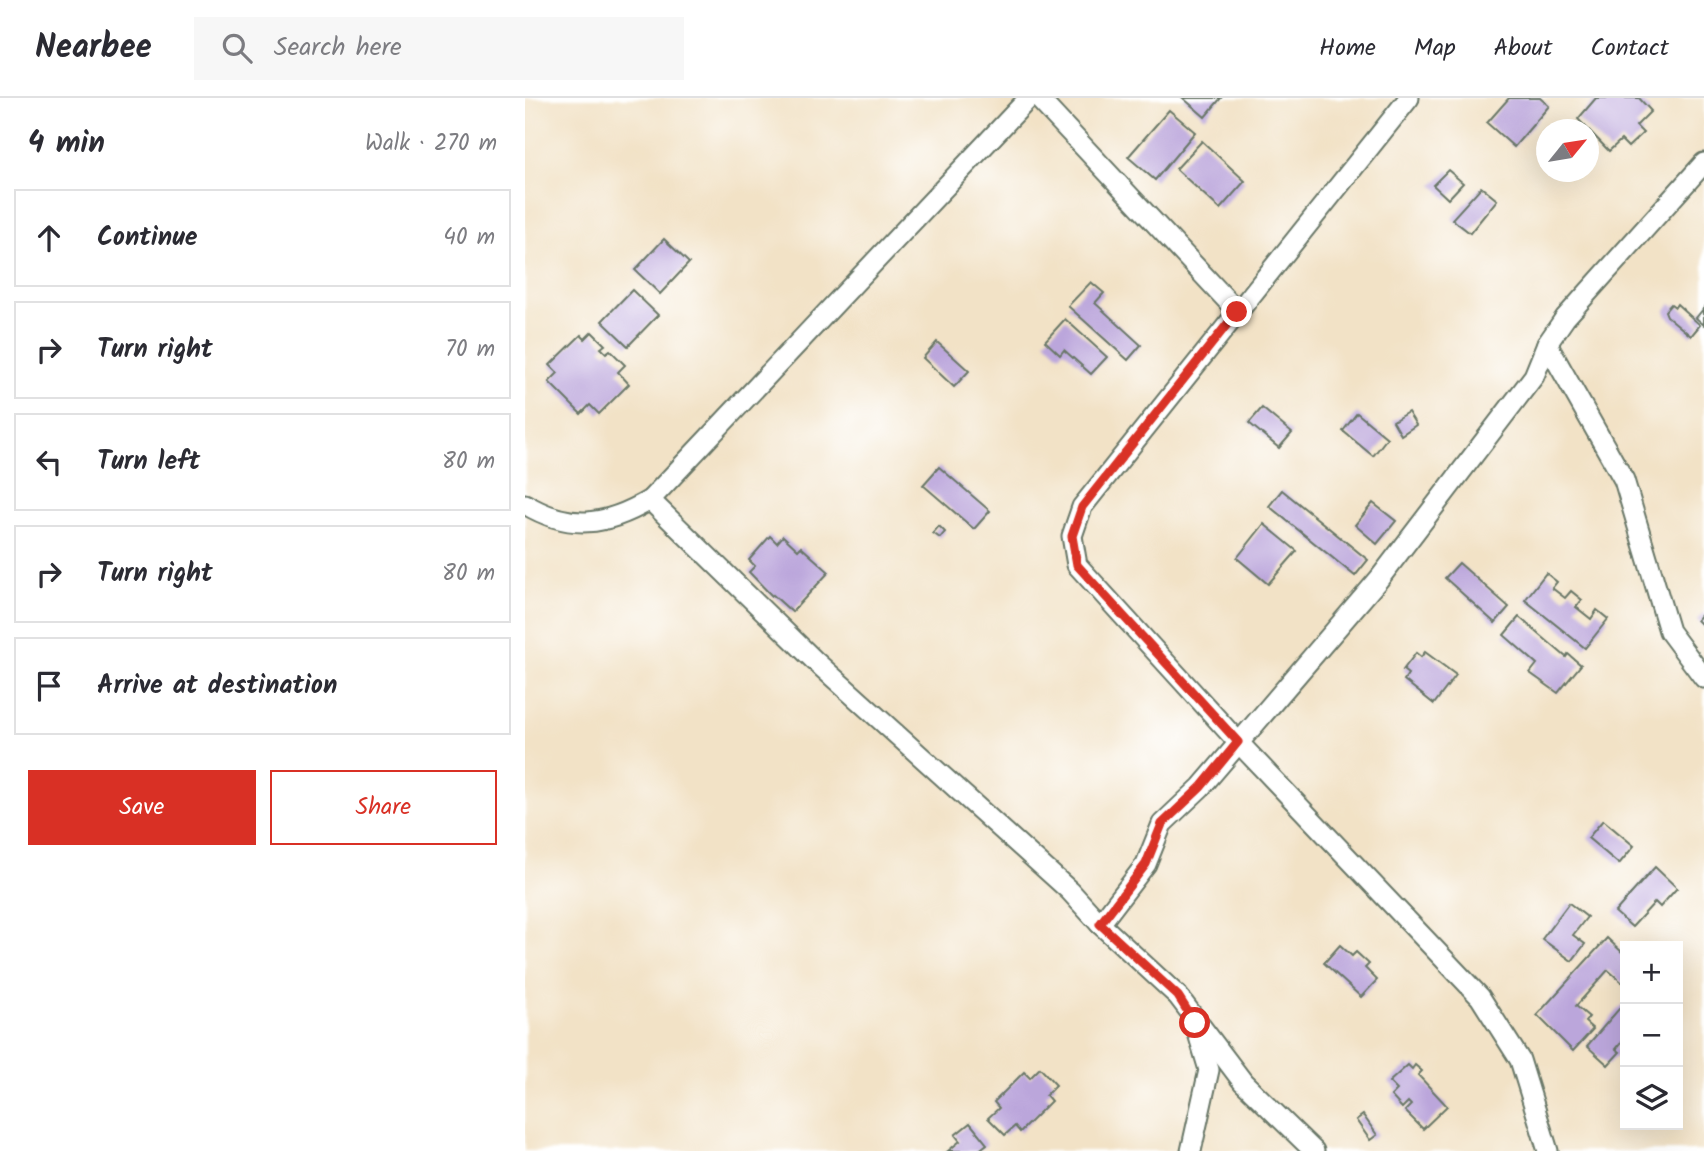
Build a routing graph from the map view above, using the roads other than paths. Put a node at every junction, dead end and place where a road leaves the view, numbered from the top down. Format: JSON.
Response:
{"nodes":[{"id":1,"x":1029,"y":98,"type":"edge"},
{"id":2,"x":1038,"y":98,"type":"edge"},
{"id":3,"x":1409,"y":98,"type":"edge"},
{"id":4,"x":1704,"y":163,"type":"edge"},
{"id":5,"x":1237,"y":312,"type":"junction"},
{"id":6,"x":1547,"y":344,"type":"junction"},
{"id":7,"x":650,"y":500,"type":"junction"},
{"id":8,"x":525,"y":504,"type":"edge"},
{"id":9,"x":1704,"y":678,"type":"edge"},
{"id":10,"x":1238,"y":742,"type":"junction"},
{"id":11,"x":1100,"y":924,"type":"junction"},
{"id":12,"x":1195,"y":1023,"type":"junction"},
{"id":13,"x":1191,"y":1151,"type":"edge"},
{"id":14,"x":1314,"y":1151,"type":"edge"},
{"id":15,"x":1548,"y":1151,"type":"edge"}],
"edges":[{"from":1,"to":7,"type":"street"},
{"from":2,"to":5,"type":"street"},
{"from":3,"to":5,"type":"street"},
{"from":4,"to":6,"type":"street"},
{"from":5,"to":10,"type":"street"},
{"from":6,"to":9,"type":"street"},
{"from":6,"to":10,"type":"street"},
{"from":7,"to":8,"type":"street"},
{"from":7,"to":11,"type":"street"},
{"from":10,"to":11,"type":"street"},
{"from":10,"to":15,"type":"street"},
{"from":11,"to":12,"type":"street"},
{"from":12,"to":13,"type":"street"},
{"from":12,"to":14,"type":"street"}]}
